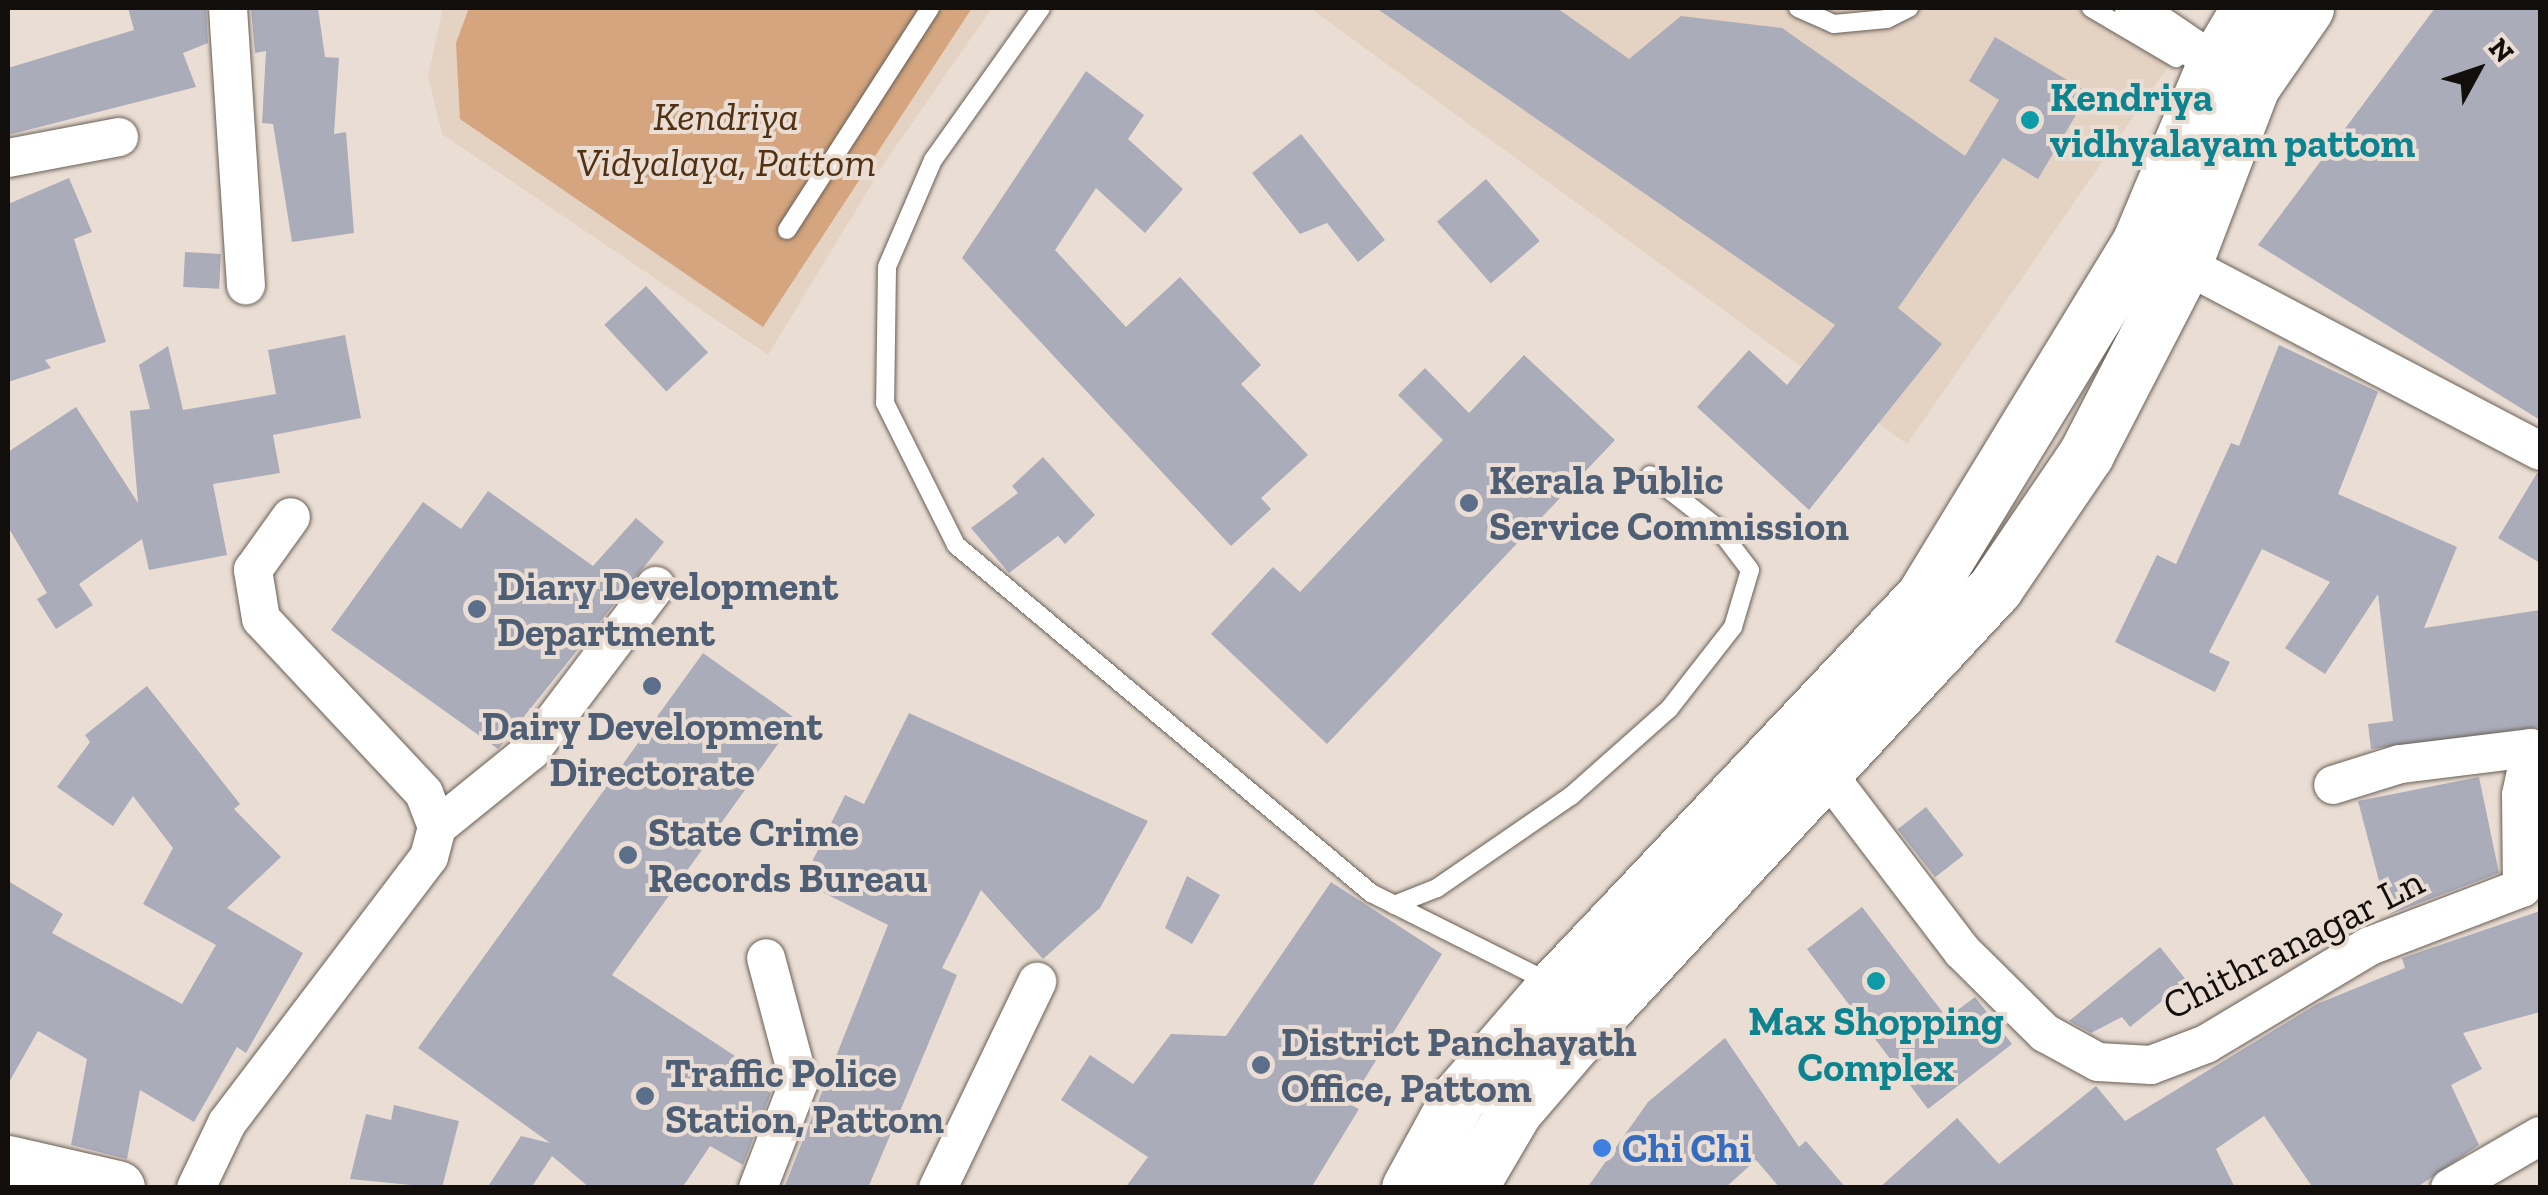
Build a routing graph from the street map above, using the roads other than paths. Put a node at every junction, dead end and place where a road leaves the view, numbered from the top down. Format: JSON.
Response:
{"nodes":[{"id":1,"x":228,"y":8,"type":"edge"},
{"id":2,"x":930,"y":8,"type":"edge"},
{"id":3,"x":1040,"y":8,"type":"edge"},
{"id":4,"x":1798,"y":8,"type":"edge"},
{"id":5,"x":1909,"y":8,"type":"edge"},
{"id":6,"x":2091,"y":8,"type":"edge"},
{"id":7,"x":2134,"y":8,"type":"edge"},
{"id":8,"x":2249,"y":8,"type":"edge"},
{"id":9,"x":2306,"y":8,"type":"edge"},
{"id":10,"x":2225,"y":78,"type":"junction"},
{"id":11,"x":119,"y":137,"type":"dead end"},
{"id":12,"x":8,"y":158,"type":"edge"},
{"id":13,"x":786,"y":230,"type":"dead end"},
{"id":14,"x":2184,"y":264,"type":"junction"},
{"id":15,"x":246,"y":286,"type":"dead end"},
{"id":16,"x":2540,"y":451,"type":"edge"},
{"id":17,"x":1650,"y":475,"type":"dead end"},
{"id":18,"x":291,"y":517,"type":"dead end"},
{"id":19,"x":656,"y":586,"type":"dead end"},
{"id":20,"x":2536,"y":746,"type":"edge"},
{"id":21,"x":1828,"y":775,"type":"junction"},
{"id":22,"x":2333,"y":785,"type":"dead end"},
{"id":23,"x":437,"y":827,"type":"junction"},
{"id":24,"x":2531,"y":888,"type":"edge"},
{"id":25,"x":1394,"y":904,"type":"junction"},
{"id":26,"x":766,"y":958,"type":"dead end"},
{"id":27,"x":1036,"y":982,"type":"dead end"},
{"id":28,"x":1556,"y":985,"type":"junction"},
{"id":29,"x":2540,"y":1136,"type":"edge"},
{"id":30,"x":8,"y":1163,"type":"edge"},
{"id":31,"x":118,"y":1188,"type":"edge"},
{"id":32,"x":196,"y":1188,"type":"edge"},
{"id":33,"x":758,"y":1188,"type":"edge"},
{"id":34,"x":938,"y":1188,"type":"edge"},
{"id":35,"x":1408,"y":1188,"type":"edge"},
{"id":36,"x":1469,"y":1188,"type":"edge"},
{"id":37,"x":2450,"y":1188,"type":"edge"}],
"edges":[{"from":1,"to":15,"type":"street"},
{"from":2,"to":13,"type":"lane"},
{"from":3,"to":25,"type":"lane"},
{"from":4,"to":5,"type":"lane"},
{"from":6,"to":10,"type":"lane"},
{"from":7,"to":10,"type":"street"},
{"from":8,"to":10,"type":"main road"},
{"from":9,"to":10,"type":"main road"},
{"from":10,"to":14,"type":"main road"},
{"from":10,"to":28,"type":"main road"},
{"from":11,"to":12,"type":"street"},
{"from":14,"to":16,"type":"street"},
{"from":14,"to":21,"type":"main road"},
{"from":17,"to":25,"type":"lane"},
{"from":18,"to":23,"type":"street"},
{"from":19,"to":23,"type":"street"},
{"from":20,"to":22,"type":"street","name":"Chithranagar Ln"},
{"from":20,"to":24,"type":"street","name":"Chithranagar Ln"},
{"from":21,"to":24,"type":"street","name":"Chithranagar Ln"},
{"from":21,"to":36,"type":"main road"},
{"from":23,"to":32,"type":"street"},
{"from":25,"to":28,"type":"lane"},
{"from":26,"to":33,"type":"street"},
{"from":27,"to":34,"type":"street"},
{"from":28,"to":35,"type":"main road"},
{"from":29,"to":37,"type":"street"},
{"from":30,"to":31,"type":"main road"}]}
